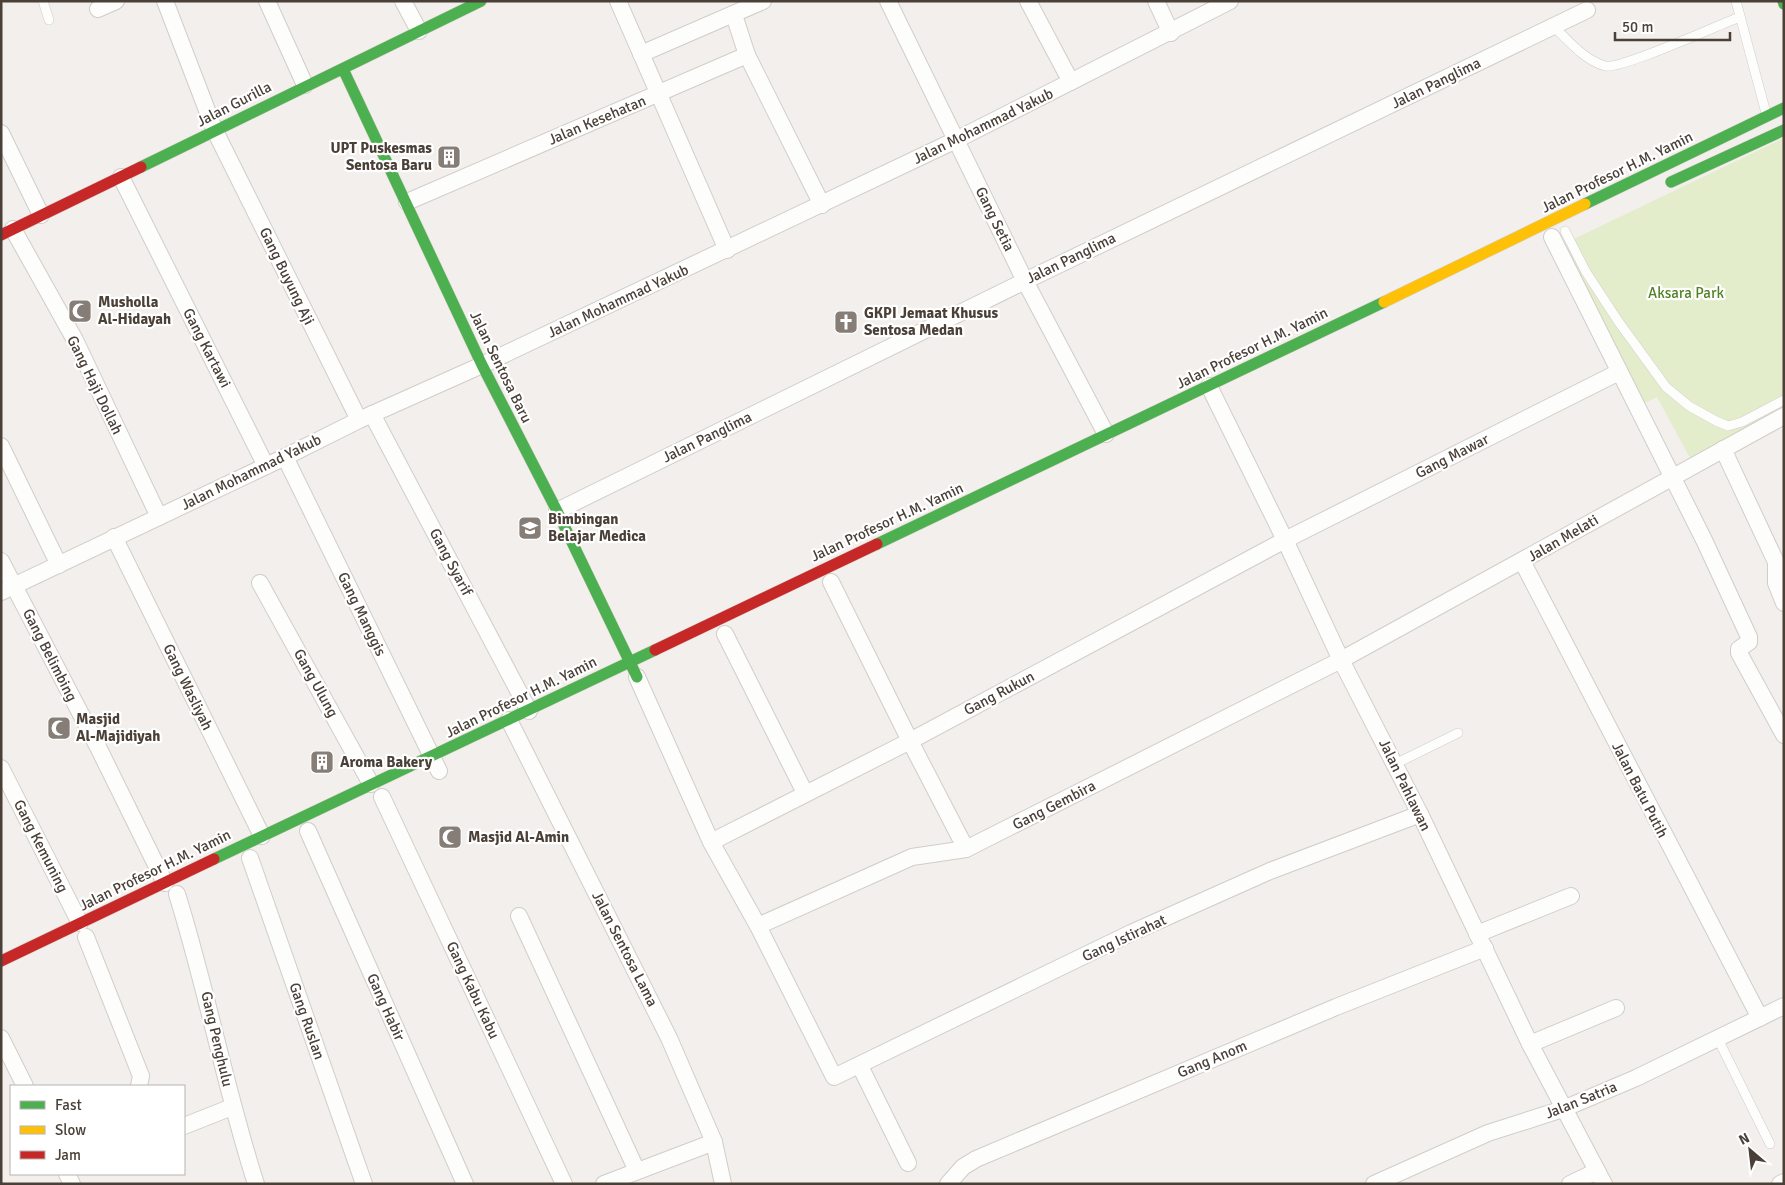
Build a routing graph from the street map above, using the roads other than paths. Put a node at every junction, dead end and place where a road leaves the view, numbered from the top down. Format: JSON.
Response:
{"nodes":[{"id":1,"x":43,"y":1,"type":"edge"},
{"id":2,"x":116,"y":1,"type":"edge"},
{"id":3,"x":165,"y":1,"type":"edge"},
{"id":4,"x":267,"y":1,"type":"edge"},
{"id":5,"x":403,"y":1,"type":"edge"},
{"id":6,"x":482,"y":1,"type":"edge"},
{"id":7,"x":618,"y":1,"type":"edge"},
{"id":8,"x":763,"y":1,"type":"edge"},
{"id":9,"x":888,"y":1,"type":"edge"},
{"id":10,"x":1028,"y":1,"type":"edge"},
{"id":11,"x":1156,"y":1,"type":"edge"},
{"id":12,"x":1230,"y":1,"type":"edge"},
{"id":13,"x":1736,"y":1,"type":"edge"},
{"id":14,"x":98,"y":9,"type":"dead end"},
{"id":15,"x":1587,"y":10,"type":"dead end"},
{"id":16,"x":734,"y":14,"type":"junction"},
{"id":17,"x":1740,"y":17,"type":"junction"},
{"id":18,"x":49,"y":20,"type":"dead end"},
{"id":19,"x":1553,"y":26,"type":"junction"},
{"id":20,"x":419,"y":32,"type":"junction"},
{"id":21,"x":1171,"y":33,"type":"junction"},
{"id":22,"x":641,"y":54,"type":"junction"},
{"id":23,"x":747,"y":55,"type":"junction"},
{"id":24,"x":343,"y":69,"type":"junction"},
{"id":25,"x":1071,"y":82,"type":"junction"},
{"id":26,"x":305,"y":85,"type":"junction"},
{"id":27,"x":659,"y":94,"type":"junction"},
{"id":28,"x":1784,"y":99,"type":"edge"},
{"id":29,"x":1775,"y":112,"type":"edge"},
{"id":30,"x":1784,"y":130,"type":"edge"},
{"id":31,"x":215,"y":131,"type":"junction"},
{"id":32,"x":1,"y":133,"type":"edge"},
{"id":33,"x":956,"y":140,"type":"junction"},
{"id":34,"x":120,"y":177,"type":"junction"},
{"id":35,"x":1661,"y":186,"type":"dead end"},
{"id":36,"x":407,"y":202,"type":"junction"},
{"id":37,"x":822,"y":205,"type":"junction"},
{"id":38,"x":41,"y":215,"type":"junction"},
{"id":39,"x":7,"y":232,"type":"edge"},
{"id":40,"x":1559,"y":234,"type":"joint"},
{"id":41,"x":728,"y":250,"type":"junction"},
{"id":42,"x":1025,"y":280,"type":"junction"},
{"id":43,"x":482,"y":365,"type":"junction"},
{"id":44,"x":1619,"y":372,"type":"junction"},
{"id":45,"x":1214,"y":396,"type":"junction"},
{"id":46,"x":1784,"y":400,"type":"edge"},
{"id":47,"x":1784,"y":416,"type":"edge"},
{"id":48,"x":365,"y":417,"type":"junction"},
{"id":49,"x":1106,"y":434,"type":"junction"},
{"id":50,"x":1,"y":446,"type":"edge"},
{"id":51,"x":1723,"y":449,"type":"junction"},
{"id":52,"x":285,"y":457,"type":"junction"},
{"id":53,"x":266,"y":466,"type":"junction"},
{"id":54,"x":1671,"y":476,"type":"junction"},
{"id":55,"x":557,"y":511,"type":"junction"},
{"id":56,"x":159,"y":517,"type":"junction"},
{"id":57,"x":114,"y":538,"type":"junction"},
{"id":58,"x":1285,"y":540,"type":"junction"},
{"id":59,"x":1,"y":561,"type":"edge"},
{"id":60,"x":1522,"y":561,"type":"junction"},
{"id":61,"x":59,"y":565,"type":"junction"},
{"id":62,"x":812,"y":574,"type":"junction"},
{"id":63,"x":260,"y":583,"type":"dead end"},
{"id":64,"x":830,"y":583,"type":"joint"},
{"id":65,"x":8,"y":588,"type":"edge"},
{"id":66,"x":1784,"y":603,"type":"edge"},
{"id":67,"x":725,"y":634,"type":"dead end"},
{"id":68,"x":1342,"y":660,"type":"junction"},
{"id":69,"x":630,"y":662,"type":"junction"},
{"id":70,"x":637,"y":677,"type":"joint"},
{"id":71,"x":522,"y":726,"type":"junction"},
{"id":72,"x":1458,"y":733,"type":"dead end"},
{"id":73,"x":1784,"y":734,"type":"edge"},
{"id":74,"x":910,"y":741,"type":"junction"},
{"id":75,"x":1395,"y":764,"type":"junction"},
{"id":76,"x":437,"y":767,"type":"junction"},
{"id":77,"x":1,"y":768,"type":"edge"},
{"id":78,"x":805,"y":793,"type":"junction"},
{"id":79,"x":379,"y":794,"type":"junction"},
{"id":80,"x":1420,"y":814,"type":"junction"},
{"id":81,"x":308,"y":831,"type":"dead end"},
{"id":82,"x":262,"y":836,"type":"junction"},
{"id":83,"x":711,"y":842,"type":"junction"},
{"id":84,"x":966,"y":849,"type":"junction"},
{"id":85,"x":250,"y":858,"type":"dead end"},
{"id":86,"x":174,"y":891,"type":"junction"},
{"id":87,"x":1571,"y":896,"type":"dead end"},
{"id":88,"x":519,"y":916,"type":"dead end"},
{"id":89,"x":758,"y":926,"type":"junction"},
{"id":90,"x":84,"y":934,"type":"junction"},
{"id":91,"x":1481,"y":941,"type":"junction"},
{"id":92,"x":1,"y":961,"type":"edge"},
{"id":93,"x":1784,"y":1006,"type":"edge"},
{"id":94,"x":1616,"y":1008,"type":"dead end"},
{"id":95,"x":1760,"y":1018,"type":"junction"},
{"id":96,"x":1,"y":1038,"type":"edge"},
{"id":97,"x":1718,"y":1039,"type":"junction"},
{"id":98,"x":1530,"y":1044,"type":"junction"},
{"id":99,"x":860,"y":1066,"type":"junction"},
{"id":100,"x":24,"y":1085,"type":"edge"},
{"id":101,"x":139,"y":1085,"type":"edge"},
{"id":102,"x":232,"y":1107,"type":"junction"},
{"id":103,"x":1563,"y":1109,"type":"junction"},
{"id":104,"x":185,"y":1126,"type":"edge"},
{"id":105,"x":714,"y":1142,"type":"junction"},
{"id":106,"x":1770,"y":1144,"type":"dead end"},
{"id":107,"x":908,"y":1163,"type":"dead end"},
{"id":108,"x":637,"y":1171,"type":"junction"},
{"id":109,"x":1600,"y":1177,"type":"edge"},
{"id":110,"x":1784,"y":1182,"type":"edge"},
{"id":111,"x":256,"y":1184,"type":"edge"},
{"id":112,"x":364,"y":1184,"type":"edge"},
{"id":113,"x":465,"y":1184,"type":"edge"},
{"id":114,"x":564,"y":1184,"type":"edge"},
{"id":115,"x":604,"y":1184,"type":"edge"},
{"id":116,"x":723,"y":1184,"type":"edge"},
{"id":117,"x":948,"y":1184,"type":"edge"},
{"id":118,"x":1374,"y":1184,"type":"edge"},
{"id":119,"x":1570,"y":1184,"type":"edge"},
{"id":120,"x":1780,"y":1184,"type":"edge"}],
"edges":[{"from":1,"to":18,"type":"lane"},
{"from":2,"to":14,"type":"street"},
{"from":3,"to":31,"type":"street","name":"Gang Buyung Aji"},
{"from":4,"to":26,"type":"street"},
{"from":5,"to":20,"type":"street"},
{"from":6,"to":20,"type":"main road","name":"Jalan Gurilla"},
{"from":7,"to":22,"type":"street"},
{"from":8,"to":16,"type":"street"},
{"from":9,"to":33,"type":"street","name":"Gang Setia"},
{"from":10,"to":25,"type":"street"},
{"from":11,"to":21,"type":"street"},
{"from":12,"to":21,"type":"street","name":"Jalan Mohammad Yakub"},
{"from":13,"to":17,"type":"lane"},
{"from":15,"to":19,"type":"street","name":"Jalan Panglima"},
{"from":16,"to":22,"type":"street"},
{"from":16,"to":23,"type":"street"},
{"from":17,"to":19,"type":"lane"},
{"from":17,"to":29,"type":"lane"},
{"from":19,"to":42,"type":"street","name":"Jalan Panglima"},
{"from":20,"to":24,"type":"main road","name":"Jalan Gurilla"},
{"from":21,"to":25,"type":"street","name":"Jalan Mohammad Yakub"},
{"from":22,"to":27,"type":"street"},
{"from":23,"to":27,"type":"street","name":"Jalan Kesehatan"},
{"from":23,"to":37,"type":"street"},
{"from":24,"to":26,"type":"main road","name":"Jalan Gurilla"},
{"from":24,"to":36,"type":"main road","name":"Jalan Sentosa Baru"},
{"from":25,"to":33,"type":"street","name":"Jalan Mohammad Yakub"},
{"from":26,"to":31,"type":"main road","name":"Jalan Gurilla"},
{"from":27,"to":36,"type":"street","name":"Jalan Kesehatan"},
{"from":27,"to":41,"type":"street"},
{"from":28,"to":29,"type":"main road"},
{"from":29,"to":45,"type":"main road","name":"Jalan Profesor H.M. Yamin"},
{"from":30,"to":35,"type":"main road"},
{"from":31,"to":34,"type":"main road","name":"Jalan Gurilla"},
{"from":31,"to":48,"type":"street","name":"Gang Buyung Aji"},
{"from":32,"to":38,"type":"street"},
{"from":33,"to":37,"type":"street","name":"Jalan Mohammad Yakub"},
{"from":33,"to":42,"type":"street","name":"Gang Setia"},
{"from":34,"to":38,"type":"main road","name":"Jalan Gurilla"},
{"from":34,"to":53,"type":"street","name":"Gang Kartawi"},
{"from":36,"to":43,"type":"main road","name":"Jalan Sentosa Baru"},
{"from":37,"to":41,"type":"street","name":"Jalan Mohammad Yakub"},
{"from":38,"to":39,"type":"main road","name":"Jalan Gurilla"},
{"from":39,"to":56,"type":"street","name":"Gang Haji Dollah"},
{"from":40,"to":44,"type":"street"},
{"from":40,"to":46,"type":"lane"},
{"from":41,"to":43,"type":"street","name":"Jalan Mohammad Yakub"},
{"from":42,"to":49,"type":"street","name":"Gang Setia"},
{"from":42,"to":55,"type":"street","name":"Jalan Panglima"},
{"from":43,"to":48,"type":"street","name":"Jalan Mohammad Yakub"},
{"from":43,"to":55,"type":"main road","name":"Jalan Sentosa Baru"},
{"from":44,"to":54,"type":"street"},
{"from":44,"to":58,"type":"street","name":"Gang Mawar"},
{"from":45,"to":49,"type":"main road","name":"Jalan Profesor H.M. Yamin"},
{"from":45,"to":58,"type":"street","name":"Jalan Pahlawan"},
{"from":47,"to":51,"type":"street","name":"Jalan Melati"},
{"from":48,"to":52,"type":"street","name":"Jalan Mohammad Yakub"},
{"from":48,"to":71,"type":"street","name":"Gang Syarif"},
{"from":49,"to":62,"type":"main road","name":"Jalan Profesor H.M. Yamin"},
{"from":50,"to":61,"type":"street"},
{"from":51,"to":54,"type":"street","name":"Jalan Melati"},
{"from":51,"to":66,"type":"street"},
{"from":52,"to":53,"type":"street","name":"Jalan Mohammad Yakub"},
{"from":52,"to":76,"type":"street","name":"Gang Manggis"},
{"from":53,"to":56,"type":"street","name":"Jalan Mohammad Yakub"},
{"from":54,"to":60,"type":"street","name":"Jalan Melati"},
{"from":54,"to":73,"type":"street"},
{"from":55,"to":69,"type":"main road","name":"Jalan Sentosa Baru"},
{"from":56,"to":57,"type":"street","name":"Jalan Mohammad Yakub"},
{"from":57,"to":61,"type":"street","name":"Jalan Mohammad Yakub"},
{"from":57,"to":82,"type":"street","name":"Gang Wasliyah"},
{"from":58,"to":68,"type":"street","name":"Jalan Pahlawan"},
{"from":58,"to":74,"type":"street","name":"Gang Rukun"},
{"from":59,"to":65,"type":"street","name":"Gang Belimbing"},
{"from":60,"to":68,"type":"street","name":"Jalan Melati"},
{"from":60,"to":95,"type":"street","name":"Jalan Batu Putih"},
{"from":61,"to":65,"type":"street","name":"Jalan Mohammad Yakub"},
{"from":62,"to":64,"type":"main road"},
{"from":62,"to":69,"type":"main road","name":"Jalan Profesor H.M. Yamin"},
{"from":63,"to":79,"type":"street","name":"Gang Ulung"},
{"from":64,"to":74,"type":"street"},
{"from":65,"to":86,"type":"street","name":"Gang Belimbing"},
{"from":67,"to":78,"type":"street"},
{"from":68,"to":75,"type":"street","name":"Jalan Pahlawan"},
{"from":68,"to":84,"type":"street","name":"Gang Gembira"},
{"from":69,"to":70,"type":"main road","name":"Jalan Sentosa Baru"},
{"from":69,"to":71,"type":"main road","name":"Jalan Profesor H.M. Yamin"},
{"from":70,"to":83,"type":"street"},
{"from":71,"to":76,"type":"main road","name":"Jalan Profesor H.M. Yamin"},
{"from":71,"to":105,"type":"street","name":"Jalan Sentosa Lama"},
{"from":72,"to":75,"type":"lane"},
{"from":74,"to":78,"type":"street","name":"Gang Rukun"},
{"from":74,"to":84,"type":"street"},
{"from":75,"to":80,"type":"street","name":"Jalan Pahlawan"},
{"from":76,"to":79,"type":"main road","name":"Jalan Profesor H.M. Yamin"},
{"from":77,"to":90,"type":"street","name":"Gang Kemuning"},
{"from":78,"to":83,"type":"street","name":"Gang Rukun"},
{"from":79,"to":82,"type":"main road","name":"Jalan Profesor H.M. Yamin"},
{"from":79,"to":114,"type":"street","name":"Gang Kabu Kabu"},
{"from":80,"to":91,"type":"street","name":"Jalan Pahlawan"},
{"from":80,"to":99,"type":"street","name":"Gang Istirahat"},
{"from":81,"to":113,"type":"street","name":"Gang Habir"},
{"from":82,"to":86,"type":"main road","name":"Jalan Profesor H.M. Yamin"},
{"from":83,"to":89,"type":"street"},
{"from":84,"to":89,"type":"street","name":"Gang Gembira"},
{"from":85,"to":112,"type":"street","name":"Gang Ruslan"},
{"from":86,"to":90,"type":"main road","name":"Jalan Profesor H.M. Yamin"},
{"from":86,"to":102,"type":"street","name":"Gang Penghulu"},
{"from":87,"to":91,"type":"street","name":"Gang Anom"},
{"from":88,"to":108,"type":"street"},
{"from":89,"to":99,"type":"street","name":"Gang Istirahat"},
{"from":90,"to":92,"type":"main road","name":"Jalan Profesor H.M. Yamin"},
{"from":90,"to":101,"type":"street","name":"Gang Kemuning"},
{"from":91,"to":98,"type":"street","name":"Jalan Pahlawan"},
{"from":91,"to":117,"type":"street","name":"Gang Anom"},
{"from":93,"to":95,"type":"street","name":"Jalan Satria"},
{"from":94,"to":98,"type":"street"},
{"from":95,"to":97,"type":"street","name":"Jalan Satria"},
{"from":96,"to":100,"type":"street"},
{"from":97,"to":103,"type":"street","name":"Jalan Satria"},
{"from":97,"to":106,"type":"lane"},
{"from":98,"to":103,"type":"street","name":"Jalan Pahlawan"},
{"from":99,"to":107,"type":"street"},
{"from":102,"to":104,"type":"street"},
{"from":102,"to":111,"type":"street","name":"Gang Penghulu"},
{"from":103,"to":109,"type":"street","name":"Jalan Pahlawan"},
{"from":103,"to":118,"type":"street","name":"Jalan Satria"},
{"from":105,"to":108,"type":"street"},
{"from":105,"to":116,"type":"street","name":"Jalan Sentosa Lama"},
{"from":108,"to":115,"type":"street"},
{"from":109,"to":119,"type":"street"},
{"from":110,"to":120,"type":"street"}]}
